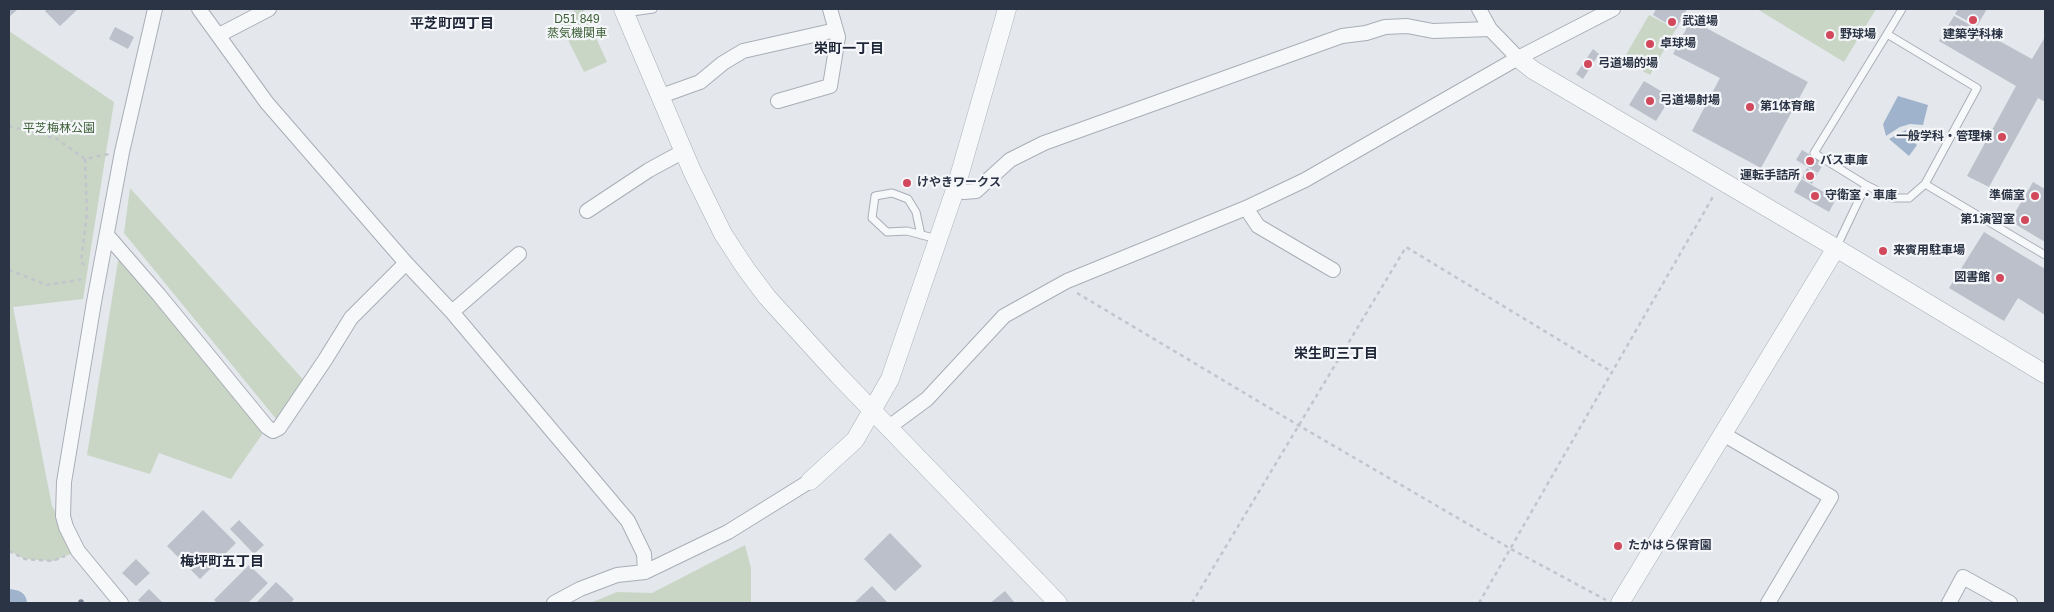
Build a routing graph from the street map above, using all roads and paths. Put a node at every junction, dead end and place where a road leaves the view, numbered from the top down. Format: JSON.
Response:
{"nodes":[{"id":1,"x":156,"y":9,"type":"edge"},
{"id":2,"x":199,"y":9,"type":"edge"},
{"id":3,"x":269,"y":9,"type":"edge"},
{"id":4,"x":653,"y":9,"type":"edge"},
{"id":5,"x":830,"y":9,"type":"edge"},
{"id":6,"x":1007,"y":9,"type":"edge"},
{"id":7,"x":1478,"y":9,"type":"edge"},
{"id":8,"x":1613,"y":9,"type":"edge"},
{"id":9,"x":1902,"y":9,"type":"edge"},
{"id":10,"x":623,"y":11,"type":"edge"},
{"id":11,"x":1490,"y":29,"type":"junction"},
{"id":12,"x":836,"y":30,"type":"junction"},
{"id":13,"x":1887,"y":34,"type":"junction"},
{"id":14,"x":219,"y":35,"type":"junction"},
{"id":15,"x":1518,"y":58,"type":"junction"},
{"id":16,"x":661,"y":96,"type":"junction"},
{"id":17,"x":778,"y":101,"type":"dead end"},
{"id":18,"x":9,"y":126,"type":"edge"},
{"id":19,"x":684,"y":151,"type":"junction"},
{"id":20,"x":122,"y":152,"type":"junction"},
{"id":21,"x":85,"y":159,"type":"junction"},
{"id":22,"x":1722,"y":181,"type":"junction"},
{"id":23,"x":1925,"y":184,"type":"junction"},
{"id":24,"x":1866,"y":185,"type":"junction"},
{"id":25,"x":956,"y":187,"type":"junction"},
{"id":26,"x":1246,"y":208,"type":"junction"},
{"id":27,"x":587,"y":211,"type":"dead end"},
{"id":28,"x":107,"y":235,"type":"junction"},
{"id":29,"x":930,"y":237,"type":"junction"},
{"id":30,"x":1836,"y":248,"type":"junction"},
{"id":31,"x":519,"y":254,"type":"dead end"},
{"id":32,"x":2045,"y":255,"type":"edge"},
{"id":33,"x":406,"y":263,"type":"junction"},
{"id":34,"x":9,"y":270,"type":"edge"},
{"id":35,"x":1333,"y":270,"type":"dead end"},
{"id":36,"x":100,"y":277,"type":"junction"},
{"id":37,"x":1067,"y":281,"type":"junction"},
{"id":38,"x":452,"y":312,"type":"junction"},
{"id":39,"x":1612,"y":372,"type":"junction"},
{"id":40,"x":2045,"y":374,"type":"edge"},
{"id":41,"x":872,"y":410,"type":"junction"},
{"id":42,"x":1298,"y":425,"type":"junction"},
{"id":43,"x":889,"y":428,"type":"junction"},
{"id":44,"x":1723,"y":434,"type":"junction"},
{"id":45,"x":810,"y":480,"type":"joint"},
{"id":46,"x":1511,"y":549,"type":"junction"},
{"id":47,"x":9,"y":551,"type":"edge"},
{"id":48,"x":78,"y":551,"type":"junction"},
{"id":49,"x":645,"y":572,"type":"junction"},
{"id":50,"x":121,"y":603,"type":"edge"},
{"id":51,"x":554,"y":603,"type":"edge"},
{"id":52,"x":1058,"y":603,"type":"edge"},
{"id":53,"x":1192,"y":603,"type":"edge"},
{"id":54,"x":1479,"y":603,"type":"edge"},
{"id":55,"x":1612,"y":603,"type":"edge"},
{"id":56,"x":1620,"y":603,"type":"edge"},
{"id":57,"x":1768,"y":603,"type":"edge"},
{"id":58,"x":1949,"y":603,"type":"edge"},
{"id":59,"x":2010,"y":603,"type":"edge"}],
"edges":[{"from":1,"to":20,"type":"street"},
{"from":2,"to":14,"type":"street"},
{"from":3,"to":14,"type":"street"},
{"from":4,"to":10,"type":"lane"},
{"from":5,"to":12,"type":"street"},
{"from":6,"to":25,"type":"street"},
{"from":7,"to":11,"type":"street"},
{"from":8,"to":15,"type":"street"},
{"from":9,"to":13,"type":"lane"},
{"from":10,"to":16,"type":"street"},
{"from":11,"to":15,"type":"street"},
{"from":11,"to":25,"type":"street"},
{"from":12,"to":16,"type":"street"},
{"from":12,"to":17,"type":"street"},
{"from":13,"to":23,"type":"lane"},
{"from":13,"to":24,"type":"lane"},
{"from":14,"to":33,"type":"street"},
{"from":15,"to":22,"type":"street"},
{"from":15,"to":26,"type":"street"},
{"from":16,"to":19,"type":"street"},
{"from":18,"to":21,"type":"path"},
{"from":19,"to":27,"type":"street"},
{"from":19,"to":41,"type":"street"},
{"from":20,"to":21,"type":"path"},
{"from":20,"to":28,"type":"street"},
{"from":21,"to":36,"type":"path"},
{"from":22,"to":30,"type":"street"},
{"from":22,"to":39,"type":"path"},
{"from":23,"to":24,"type":"lane"},
{"from":23,"to":32,"type":"lane"},
{"from":24,"to":30,"type":"lane"},
{"from":25,"to":29,"type":"street"},
{"from":26,"to":35,"type":"street"},
{"from":26,"to":37,"type":"street"},
{"from":28,"to":33,"type":"street"},
{"from":28,"to":36,"type":"street"},
{"from":29,"to":29,"type":"lane"},
{"from":29,"to":41,"type":"street"},
{"from":30,"to":40,"type":"street"},
{"from":30,"to":44,"type":"street"},
{"from":31,"to":38,"type":"street"},
{"from":33,"to":38,"type":"street"},
{"from":34,"to":36,"type":"path"},
{"from":36,"to":48,"type":"street"},
{"from":37,"to":42,"type":"path"},
{"from":37,"to":43,"type":"street"},
{"from":38,"to":49,"type":"street"},
{"from":39,"to":42,"type":"path"},
{"from":39,"to":46,"type":"path"},
{"from":41,"to":43,"type":"street"},
{"from":41,"to":45,"type":"street"},
{"from":42,"to":46,"type":"path"},
{"from":42,"to":53,"type":"path"},
{"from":43,"to":52,"type":"street"},
{"from":44,"to":56,"type":"street"},
{"from":44,"to":57,"type":"street"},
{"from":45,"to":49,"type":"street"},
{"from":46,"to":54,"type":"path"},
{"from":46,"to":55,"type":"path"},
{"from":47,"to":48,"type":"path"},
{"from":48,"to":50,"type":"street"},
{"from":49,"to":51,"type":"street"},
{"from":58,"to":59,"type":"street"}]}
